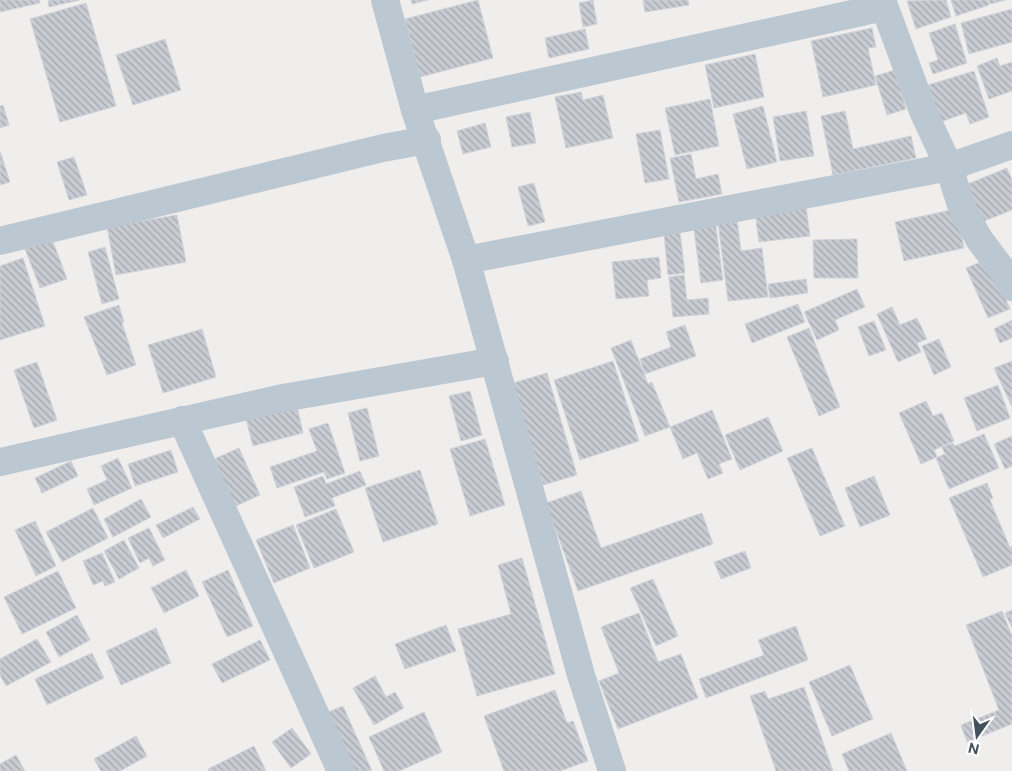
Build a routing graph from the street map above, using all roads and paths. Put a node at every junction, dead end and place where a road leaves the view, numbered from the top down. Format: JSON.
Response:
{"nodes":[{"id":1,"x":385,"y":0,"type":"edge"},
{"id":2,"x":883,"y":4,"type":"edge"},
{"id":3,"x":416,"y":110,"type":"junction"},
{"id":4,"x":427,"y":140,"type":"junction"},
{"id":5,"x":1012,"y":145,"type":"edge"},
{"id":6,"x":949,"y":168,"type":"junction"},
{"id":7,"x":0,"y":241,"type":"edge"},
{"id":8,"x":466,"y":260,"type":"junction"},
{"id":9,"x":1012,"y":287,"type":"edge"},
{"id":10,"x":495,"y":360,"type":"junction"},
{"id":11,"x":182,"y":420,"type":"junction"},
{"id":12,"x":0,"y":462,"type":"edge"},
{"id":13,"x":341,"y":771,"type":"edge"},
{"id":14,"x":612,"y":771,"type":"edge"}],
"edges":[{"from":1,"to":3,"type":"street"},
{"from":2,"to":3,"type":"street"},
{"from":2,"to":6,"type":"street"},
{"from":3,"to":4,"type":"street"},
{"from":4,"to":7,"type":"street"},
{"from":4,"to":8,"type":"street"},
{"from":5,"to":6,"type":"street"},
{"from":6,"to":8,"type":"street"},
{"from":6,"to":9,"type":"street"},
{"from":8,"to":10,"type":"street"},
{"from":10,"to":11,"type":"street"},
{"from":10,"to":14,"type":"street"},
{"from":11,"to":12,"type":"street"},
{"from":11,"to":13,"type":"street"}]}
